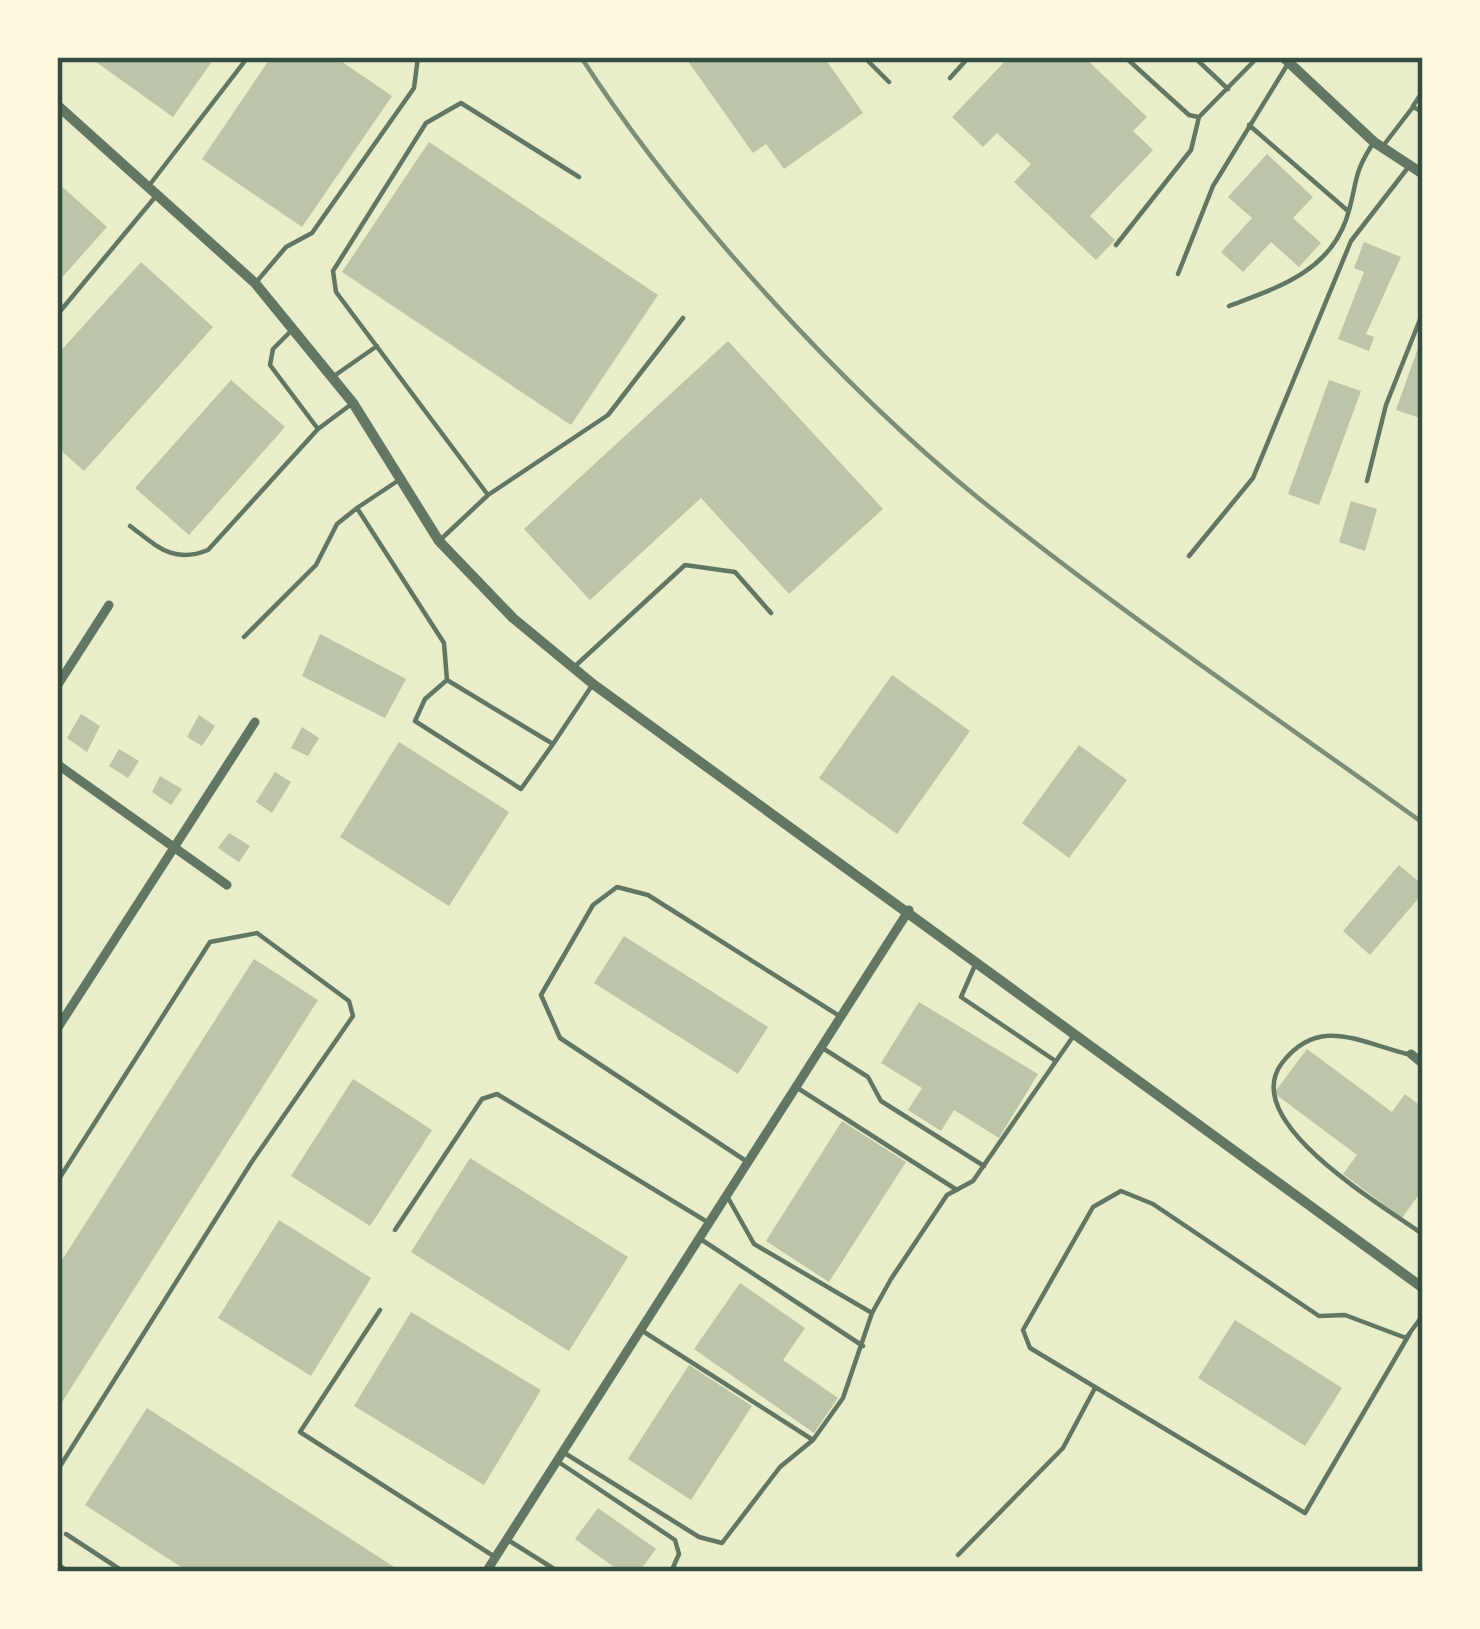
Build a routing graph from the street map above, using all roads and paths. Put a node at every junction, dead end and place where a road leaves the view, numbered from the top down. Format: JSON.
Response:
{"nodes":[{"id":1,"x":248,"y":57,"type":"edge"},
{"id":2,"x":418,"y":57,"type":"edge"},
{"id":3,"x":864,"y":57,"type":"edge"},
{"id":4,"x":969,"y":57,"type":"edge"},
{"id":5,"x":1125,"y":57,"type":"edge"},
{"id":6,"x":1194,"y":57,"type":"edge"},
{"id":7,"x":1258,"y":57,"type":"edge"},
{"id":8,"x":1285,"y":59,"type":"edge"},
{"id":9,"x":950,"y":78,"type":"dead end"},
{"id":10,"x":889,"y":82,"type":"dead end"},
{"id":11,"x":1228,"y":88,"type":"junction"},
{"id":12,"x":1423,"y":91,"type":"edge"},
{"id":13,"x":57,"y":105,"type":"edge"},
{"id":14,"x":1412,"y":107,"type":"junction"},
{"id":15,"x":1423,"y":112,"type":"edge"},
{"id":16,"x":1199,"y":117,"type":"junction"},
{"id":17,"x":1249,"y":125,"type":"junction"},
{"id":18,"x":1378,"y":144,"type":"junction"},
{"id":19,"x":1410,"y":165,"type":"junction"},
{"id":20,"x":1423,"y":174,"type":"edge"},
{"id":21,"x":579,"y":178,"type":"dead end"},
{"id":22,"x":152,"y":192,"type":"junction"},
{"id":23,"x":1348,"y":211,"type":"junction"},
{"id":24,"x":1116,"y":244,"type":"dead end"},
{"id":25,"x":1178,"y":274,"type":"dead end"},
{"id":26,"x":254,"y":284,"type":"junction"},
{"id":27,"x":1229,"y":306,"type":"dead end"},
{"id":28,"x":1423,"y":312,"type":"edge"},
{"id":29,"x":57,"y":315,"type":"edge"},
{"id":30,"x":683,"y":318,"type":"dead end"},
{"id":31,"x":294,"y":327,"type":"junction"},
{"id":32,"x":377,"y":346,"type":"junction"},
{"id":33,"x":334,"y":376,"type":"junction"},
{"id":34,"x":353,"y":403,"type":"junction"},
{"id":35,"x":318,"y":429,"type":"junction"},
{"id":36,"x":400,"y":480,"type":"junction"},
{"id":37,"x":1367,"y":482,"type":"dead end"},
{"id":38,"x":488,"y":495,"type":"junction"},
{"id":39,"x":357,"y":508,"type":"junction"},
{"id":40,"x":130,"y":526,"type":"dead end"},
{"id":41,"x":439,"y":541,"type":"junction"},
{"id":42,"x":1189,"y":556,"type":"dead end"},
{"id":43,"x":109,"y":605,"type":"dead end"},
{"id":44,"x":771,"y":614,"type":"dead end"},
{"id":45,"x":244,"y":637,"type":"dead end"},
{"id":46,"x":573,"y":668,"type":"junction"},
{"id":47,"x":447,"y":680,"type":"junction"},
{"id":48,"x":593,"y":684,"type":"junction"},
{"id":49,"x":57,"y":686,"type":"edge"},
{"id":50,"x":255,"y":722,"type":"dead end"},
{"id":51,"x":553,"y":744,"type":"junction"},
{"id":52,"x":57,"y":764,"type":"edge"},
{"id":53,"x":174,"y":849,"type":"junction"},
{"id":54,"x":227,"y":885,"type":"dead end"},
{"id":55,"x":909,"y":910,"type":"junction"},
{"id":56,"x":977,"y":961,"type":"junction"},
{"id":57,"x":841,"y":1017,"type":"junction"},
{"id":58,"x":57,"y":1030,"type":"edge"},
{"id":59,"x":1076,"y":1033,"type":"junction"},
{"id":60,"x":821,"y":1047,"type":"junction"},
{"id":61,"x":1411,"y":1054,"type":"joint"},
{"id":62,"x":1054,"y":1060,"type":"junction"},
{"id":63,"x":1423,"y":1064,"type":"edge"},
{"id":64,"x":796,"y":1087,"type":"junction"},
{"id":65,"x":748,"y":1162,"type":"junction"},
{"id":66,"x":984,"y":1166,"type":"junction"},
{"id":67,"x":57,"y":1182,"type":"edge"},
{"id":68,"x":957,"y":1190,"type":"junction"},
{"id":69,"x":727,"y":1196,"type":"junction"},
{"id":70,"x":709,"y":1223,"type":"junction"},
{"id":71,"x":394,"y":1231,"type":"dead end"},
{"id":72,"x":1422,"y":1233,"type":"edge"},
{"id":73,"x":699,"y":1238,"type":"junction"},
{"id":74,"x":1423,"y":1288,"type":"edge"},
{"id":75,"x":380,"y":1310,"type":"dead end"},
{"id":76,"x":872,"y":1312,"type":"junction"},
{"id":77,"x":1423,"y":1316,"type":"edge"},
{"id":78,"x":641,"y":1329,"type":"junction"},
{"id":79,"x":1410,"y":1333,"type":"junction"},
{"id":80,"x":863,"y":1346,"type":"junction"},
{"id":81,"x":1095,"y":1388,"type":"junction"},
{"id":82,"x":814,"y":1440,"type":"junction"},
{"id":83,"x":560,"y":1456,"type":"junction"},
{"id":84,"x":57,"y":1471,"type":"edge"},
{"id":85,"x":66,"y":1534,"type":"dead end"},
{"id":86,"x":507,"y":1539,"type":"junction"},
{"id":87,"x":958,"y":1555,"type":"dead end"},
{"id":88,"x":495,"y":1557,"type":"junction"},
{"id":89,"x":124,"y":1572,"type":"edge"},
{"id":90,"x":486,"y":1572,"type":"edge"},
{"id":91,"x":559,"y":1572,"type":"edge"},
{"id":92,"x":671,"y":1572,"type":"edge"}],
"edges":[{"from":1,"to":22,"type":"lane"},
{"from":2,"to":26,"type":"lane"},
{"from":3,"to":10,"type":"lane"},
{"from":4,"to":9,"type":"lane"},
{"from":5,"to":16,"type":"lane"},
{"from":6,"to":11,"type":"lane"},
{"from":7,"to":11,"type":"lane"},
{"from":8,"to":17,"type":"lane"},
{"from":8,"to":18,"type":"street"},
{"from":11,"to":16,"type":"lane"},
{"from":12,"to":14,"type":"lane"},
{"from":13,"to":22,"type":"street"},
{"from":14,"to":15,"type":"lane"},
{"from":14,"to":18,"type":"lane"},
{"from":16,"to":24,"type":"lane"},
{"from":17,"to":23,"type":"lane"},
{"from":17,"to":25,"type":"lane"},
{"from":18,"to":19,"type":"street"},
{"from":18,"to":23,"type":"lane"},
{"from":19,"to":20,"type":"street"},
{"from":19,"to":42,"type":"lane"},
{"from":21,"to":32,"type":"lane"},
{"from":22,"to":26,"type":"street"},
{"from":22,"to":29,"type":"lane"},
{"from":23,"to":27,"type":"lane"},
{"from":26,"to":31,"type":"street"},
{"from":28,"to":37,"type":"lane"},
{"from":30,"to":38,"type":"lane"},
{"from":31,"to":33,"type":"street"},
{"from":31,"to":35,"type":"lane"},
{"from":32,"to":33,"type":"lane"},
{"from":32,"to":38,"type":"lane"},
{"from":33,"to":34,"type":"street"},
{"from":34,"to":35,"type":"lane"},
{"from":34,"to":36,"type":"street"},
{"from":35,"to":40,"type":"lane"},
{"from":36,"to":39,"type":"lane"},
{"from":36,"to":41,"type":"street"},
{"from":38,"to":41,"type":"lane"},
{"from":39,"to":45,"type":"lane"},
{"from":39,"to":47,"type":"lane"},
{"from":41,"to":46,"type":"street"},
{"from":43,"to":49,"type":"street"},
{"from":44,"to":46,"type":"lane"},
{"from":46,"to":48,"type":"street"},
{"from":47,"to":51,"type":"lane"},
{"from":47,"to":51,"type":"lane"},
{"from":48,"to":51,"type":"lane"},
{"from":48,"to":55,"type":"street"},
{"from":50,"to":53,"type":"street"},
{"from":52,"to":53,"type":"street"},
{"from":53,"to":54,"type":"street"},
{"from":53,"to":58,"type":"street"},
{"from":55,"to":56,"type":"street"},
{"from":55,"to":57,"type":"street"},
{"from":56,"to":59,"type":"street"},
{"from":56,"to":62,"type":"lane"},
{"from":57,"to":60,"type":"street"},
{"from":57,"to":65,"type":"lane"},
{"from":59,"to":62,"type":"lane"},
{"from":59,"to":74,"type":"street"},
{"from":60,"to":64,"type":"street"},
{"from":60,"to":66,"type":"lane"},
{"from":61,"to":63,"type":"street"},
{"from":61,"to":72,"type":"lane"},
{"from":62,"to":66,"type":"lane"},
{"from":64,"to":65,"type":"street"},
{"from":64,"to":68,"type":"lane"},
{"from":65,"to":69,"type":"street"},
{"from":66,"to":68,"type":"lane"},
{"from":67,"to":84,"type":"lane"},
{"from":68,"to":76,"type":"lane"},
{"from":69,"to":70,"type":"street"},
{"from":69,"to":76,"type":"lane"},
{"from":70,"to":71,"type":"lane"},
{"from":70,"to":73,"type":"street"},
{"from":73,"to":78,"type":"street"},
{"from":73,"to":80,"type":"lane"},
{"from":75,"to":88,"type":"lane"},
{"from":76,"to":80,"type":"lane"},
{"from":77,"to":79,"type":"lane"},
{"from":78,"to":82,"type":"lane"},
{"from":78,"to":83,"type":"street"},
{"from":79,"to":81,"type":"lane"},
{"from":79,"to":81,"type":"lane"},
{"from":80,"to":82,"type":"lane"},
{"from":81,"to":87,"type":"lane"},
{"from":82,"to":83,"type":"lane"},
{"from":83,"to":86,"type":"street"},
{"from":83,"to":92,"type":"lane"},
{"from":85,"to":89,"type":"lane"},
{"from":86,"to":88,"type":"street"},
{"from":86,"to":91,"type":"lane"},
{"from":88,"to":90,"type":"street"}]}
